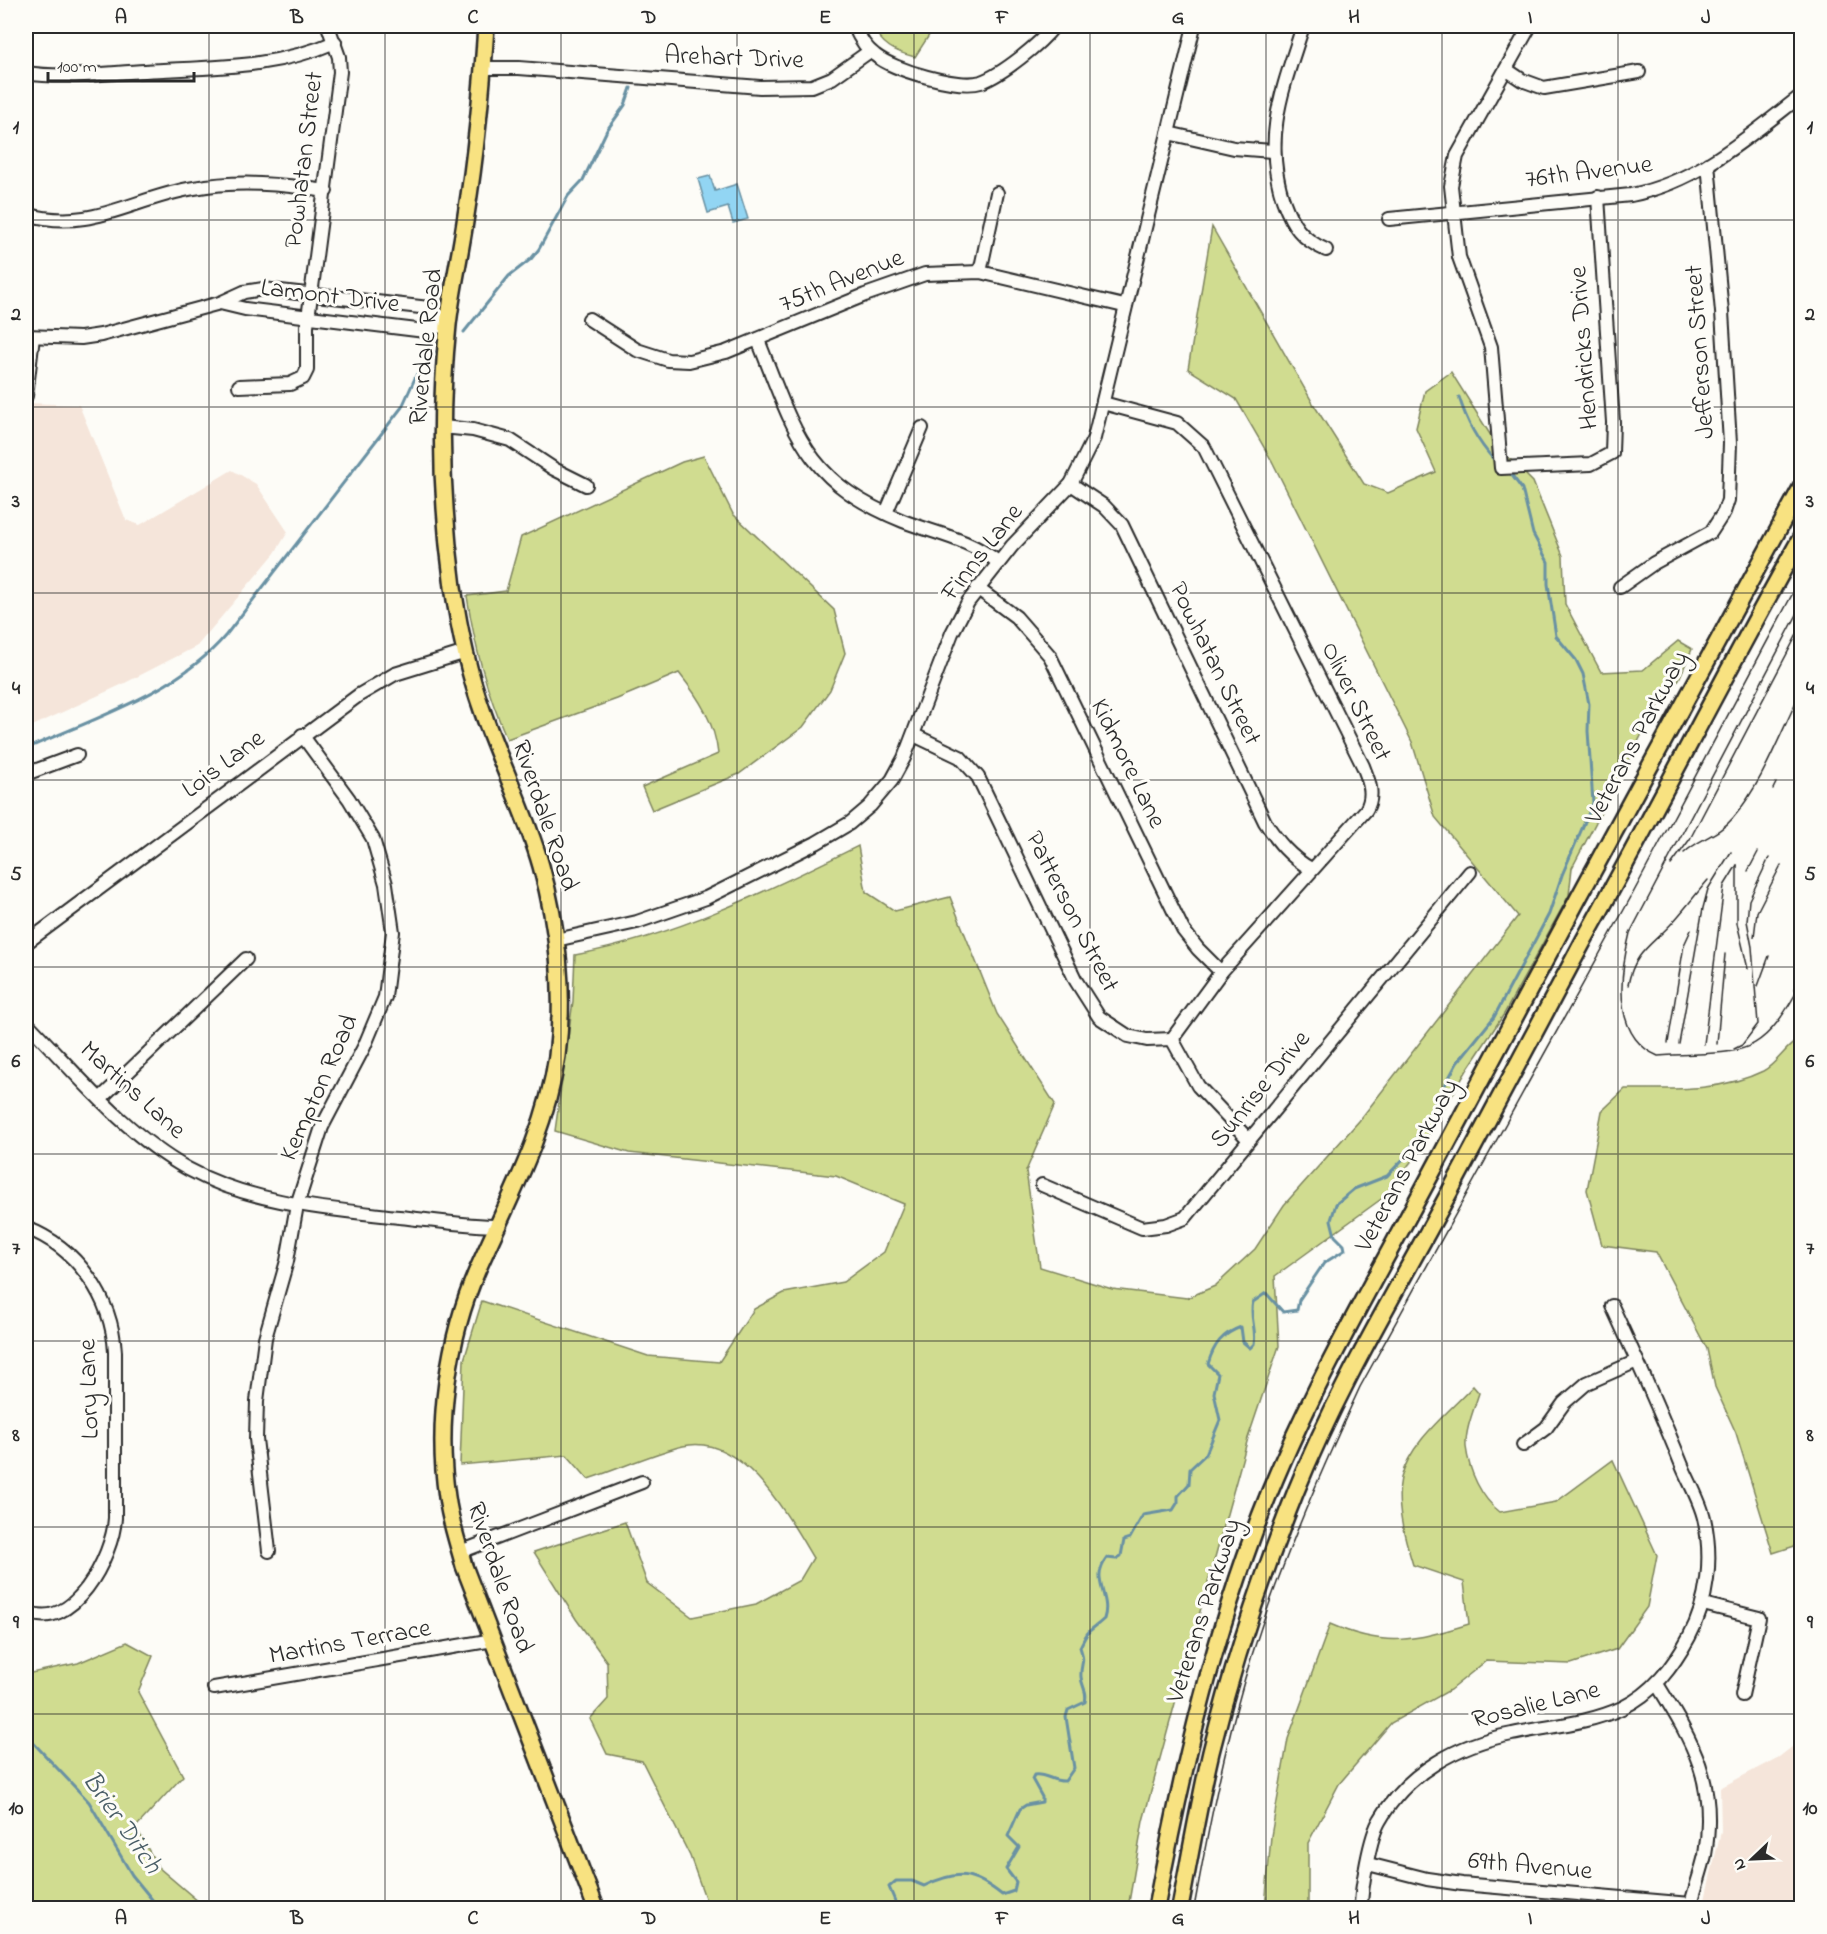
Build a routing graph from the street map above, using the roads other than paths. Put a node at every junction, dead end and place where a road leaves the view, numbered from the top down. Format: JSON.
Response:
{"nodes":[{"id":1,"x":328,"y":26,"type":"edge"},
{"id":2,"x":486,"y":26,"type":"edge"},
{"id":3,"x":854,"y":26,"type":"edge"},
{"id":4,"x":1054,"y":26,"type":"edge"},
{"id":5,"x":1194,"y":26,"type":"edge"},
{"id":6,"x":1303,"y":26,"type":"edge"},
{"id":7,"x":1530,"y":26,"type":"edge"},
{"id":8,"x":335,"y":42,"type":"junction"},
{"id":9,"x":870,"y":51,"type":"junction"},
{"id":10,"x":483,"y":68,"type":"junction"},
{"id":11,"x":1507,"y":70,"type":"junction"},
{"id":12,"x":1639,"y":72,"type":"dead end"},
{"id":13,"x":26,"y":73,"type":"edge"},
{"id":14,"x":1802,"y":95,"type":"edge"},
{"id":15,"x":1168,"y":133,"type":"junction"},
{"id":16,"x":1272,"y":151,"type":"junction"},
{"id":17,"x":1708,"y":165,"type":"junction"},
{"id":18,"x":326,"y":191,"type":"junction"},
{"id":19,"x":998,"y":193,"type":"dead end"},
{"id":20,"x":1598,"y":197,"type":"junction"},
{"id":21,"x":1453,"y":211,"type":"junction"},
{"id":22,"x":26,"y":214,"type":"edge"},
{"id":23,"x":1389,"y":219,"type":"dead end"},
{"id":24,"x":1326,"y":250,"type":"dead end"},
{"id":25,"x":980,"y":272,"type":"junction"},
{"id":26,"x":312,"y":293,"type":"junction"},
{"id":27,"x":220,"y":303,"type":"junction"},
{"id":28,"x":1124,"y":306,"type":"junction"},
{"id":29,"x":308,"y":316,"type":"junction"},
{"id":30,"x":589,"y":319,"type":"dead end"},
{"id":31,"x":448,"y":323,"type":"junction"},
{"id":32,"x":29,"y":337,"type":"edge"},
{"id":33,"x":758,"y":340,"type":"junction"},
{"id":34,"x":239,"y":386,"type":"dead end"},
{"id":35,"x":26,"y":396,"type":"edge"},
{"id":36,"x":1103,"y":404,"type":"junction"},
{"id":37,"x":442,"y":427,"type":"junction"},
{"id":38,"x":922,"y":428,"type":"dead end"},
{"id":39,"x":1071,"y":484,"type":"junction"},
{"id":40,"x":586,"y":485,"type":"dead end"},
{"id":41,"x":1802,"y":486,"type":"edge"},
{"id":42,"x":886,"y":513,"type":"junction"},
{"id":43,"x":1802,"y":536,"type":"edge"},
{"id":44,"x":998,"y":562,"type":"junction"},
{"id":45,"x":1620,"y":587,"type":"dead end"},
{"id":46,"x":977,"y":588,"type":"junction"},
{"id":47,"x":466,"y":652,"type":"junction"},
{"id":48,"x":302,"y":735,"type":"junction"},
{"id":49,"x":914,"y":735,"type":"junction"},
{"id":50,"x":77,"y":755,"type":"dead end"},
{"id":51,"x":26,"y":774,"type":"edge"},
{"id":52,"x":1311,"y":869,"type":"junction"},
{"id":53,"x":1470,"y":872,"type":"dead end"},
{"id":54,"x":556,"y":940,"type":"junction"},
{"id":55,"x":26,"y":943,"type":"edge"},
{"id":56,"x":246,"y":959,"type":"dead end"},
{"id":57,"x":1221,"y":972,"type":"junction"},
{"id":58,"x":26,"y":1022,"type":"edge"},
{"id":59,"x":1172,"y":1039,"type":"junction"},
{"id":60,"x":101,"y":1098,"type":"junction"},
{"id":61,"x":1248,"y":1139,"type":"junction"},
{"id":62,"x":1042,"y":1185,"type":"dead end"},
{"id":63,"x":297,"y":1205,"type":"junction"},
{"id":64,"x":499,"y":1226,"type":"junction"},
{"id":65,"x":26,"y":1228,"type":"edge"},
{"id":66,"x":1612,"y":1306,"type":"dead end"},
{"id":67,"x":1637,"y":1361,"type":"junction"},
{"id":68,"x":1523,"y":1445,"type":"dead end"},
{"id":69,"x":642,"y":1482,"type":"dead end"},
{"id":70,"x":269,"y":1551,"type":"dead end"},
{"id":71,"x":460,"y":1552,"type":"junction"},
{"id":72,"x":1703,"y":1604,"type":"junction"},
{"id":73,"x":26,"y":1611,"type":"edge"},
{"id":74,"x":493,"y":1640,"type":"junction"},
{"id":75,"x":1657,"y":1684,"type":"junction"},
{"id":76,"x":214,"y":1688,"type":"dead end"},
{"id":77,"x":1742,"y":1695,"type":"dead end"},
{"id":78,"x":1368,"y":1864,"type":"junction"},
{"id":79,"x":1690,"y":1906,"type":"edge"},
{"id":80,"x":596,"y":1908,"type":"edge"},
{"id":81,"x":1156,"y":1908,"type":"edge"},
{"id":82,"x":1180,"y":1908,"type":"edge"},
{"id":83,"x":1361,"y":1908,"type":"edge"}],
"edges":[{"from":1,"to":8,"type":"street","name":"Powhatan Street"},
{"from":2,"to":10,"type":"main road","name":"Riverdale Road"},
{"from":3,"to":9,"type":"street"},
{"from":4,"to":9,"type":"street"},
{"from":5,"to":15,"type":"street","name":"Finns Lane"},
{"from":6,"to":16,"type":"street"},
{"from":7,"to":11,"type":"street"},
{"from":8,"to":13,"type":"street"},
{"from":8,"to":18,"type":"street","name":"Powhatan Street"},
{"from":9,"to":10,"type":"street","name":"Arehart Drive"},
{"from":10,"to":31,"type":"main road","name":"Riverdale Road"},
{"from":11,"to":12,"type":"street"},
{"from":11,"to":21,"type":"street"},
{"from":14,"to":17,"type":"street","name":"76th Avenue"},
{"from":15,"to":16,"type":"street"},
{"from":15,"to":28,"type":"street","name":"Finns Lane"},
{"from":16,"to":24,"type":"street"},
{"from":17,"to":20,"type":"street","name":"76th Avenue"},
{"from":17,"to":45,"type":"street","name":"Jefferson Street"},
{"from":18,"to":22,"type":"street"},
{"from":18,"to":26,"type":"street","name":"Powhatan Street"},
{"from":19,"to":25,"type":"street"},
{"from":20,"to":21,"type":"street","name":"76th Avenue"},
{"from":20,"to":21,"type":"street","name":"Hendricks Drive"},
{"from":21,"to":23,"type":"street","name":"76th Avenue"},
{"from":25,"to":28,"type":"street","name":"75th Avenue"},
{"from":25,"to":33,"type":"street","name":"75th Avenue"},
{"from":26,"to":27,"type":"street","name":"Lamont Drive"},
{"from":26,"to":29,"type":"street","name":"Powhatan Street"},
{"from":26,"to":31,"type":"street","name":"Lamont Drive"},
{"from":27,"to":29,"type":"street","name":"Lamont Drive"},
{"from":27,"to":32,"type":"street","name":"Lamont Drive"},
{"from":28,"to":36,"type":"street","name":"Finns Lane"},
{"from":29,"to":31,"type":"street","name":"Lamont Drive"},
{"from":29,"to":34,"type":"street","name":"Powhatan Street"},
{"from":30,"to":33,"type":"street","name":"75th Avenue"},
{"from":31,"to":37,"type":"main road","name":"Riverdale Road"},
{"from":32,"to":35,"type":"street"},
{"from":33,"to":42,"type":"street"},
{"from":36,"to":39,"type":"street","name":"Finns Lane"},
{"from":36,"to":52,"type":"street","name":"Oliver Street"},
{"from":37,"to":40,"type":"street"},
{"from":37,"to":47,"type":"main road","name":"Riverdale Road"},
{"from":38,"to":42,"type":"street"},
{"from":39,"to":44,"type":"street","name":"Finns Lane"},
{"from":39,"to":52,"type":"street","name":"Powhatan Street"},
{"from":41,"to":81,"type":"main road","name":"Veterans Parkway"},
{"from":42,"to":44,"type":"street"},
{"from":43,"to":82,"type":"main road","name":"Veterans Parkway"},
{"from":44,"to":46,"type":"street","name":"Finns Lane"},
{"from":46,"to":49,"type":"street","name":"Finns Lane"},
{"from":46,"to":57,"type":"street","name":"Kidmore Lane"},
{"from":47,"to":48,"type":"street","name":"Lois Lane"},
{"from":47,"to":54,"type":"main road","name":"Riverdale Road"},
{"from":48,"to":55,"type":"street","name":"Lois Lane"},
{"from":48,"to":63,"type":"street","name":"Kempton Road"},
{"from":49,"to":54,"type":"street","name":"Finns Lane"},
{"from":49,"to":59,"type":"street","name":"Patterson Street"},
{"from":50,"to":51,"type":"street"},
{"from":52,"to":57,"type":"street","name":"Oliver Street"},
{"from":53,"to":61,"type":"street","name":"Sunrise Drive"},
{"from":54,"to":64,"type":"main road","name":"Riverdale Road"},
{"from":56,"to":60,"type":"street"},
{"from":57,"to":59,"type":"street","name":"Oliver Street"},
{"from":58,"to":60,"type":"street","name":"Martins Lane"},
{"from":59,"to":61,"type":"street"},
{"from":60,"to":63,"type":"street","name":"Martins Lane"},
{"from":61,"to":62,"type":"street","name":"Sunrise Drive"},
{"from":63,"to":64,"type":"street","name":"Martins Lane"},
{"from":63,"to":70,"type":"street","name":"Kempton Road"},
{"from":64,"to":71,"type":"main road","name":"Riverdale Road"},
{"from":65,"to":73,"type":"street","name":"Lory Lane"},
{"from":66,"to":67,"type":"street","name":"Rosalie Lane"},
{"from":67,"to":68,"type":"street"},
{"from":67,"to":72,"type":"street","name":"Rosalie Lane"},
{"from":69,"to":71,"type":"street"},
{"from":71,"to":74,"type":"main road","name":"Riverdale Road"},
{"from":72,"to":75,"type":"street","name":"Rosalie Lane"},
{"from":72,"to":77,"type":"street"},
{"from":74,"to":76,"type":"street","name":"Martins Terrace"},
{"from":74,"to":80,"type":"main road","name":"Riverdale Road"},
{"from":75,"to":78,"type":"street","name":"Rosalie Lane"},
{"from":75,"to":79,"type":"street"},
{"from":78,"to":79,"type":"street","name":"69th Avenue"},
{"from":78,"to":83,"type":"street","name":"Rosalie Lane"}]}
